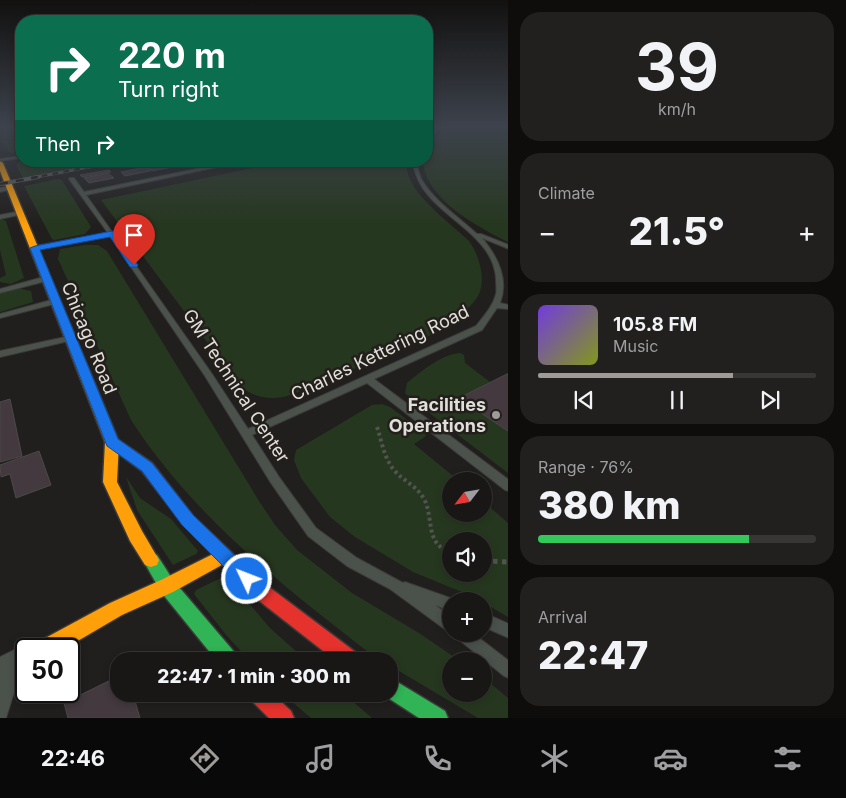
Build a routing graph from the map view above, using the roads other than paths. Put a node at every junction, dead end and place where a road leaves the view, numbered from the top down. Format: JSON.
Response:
{"nodes":[{"id":1,"x":15,"y":160,"type":"edge"},
{"id":2,"x":1,"y":165,"type":"edge"},
{"id":3,"x":213,"y":167,"type":"edge"},
{"id":4,"x":415,"y":167,"type":"edge"},
{"id":5,"x":72,"y":179,"type":"dead end"},
{"id":6,"x":5,"y":189,"type":"edge"},
{"id":7,"x":83,"y":194,"type":"junction"},
{"id":8,"x":21,"y":213,"type":"junction"},
{"id":9,"x":0,"y":217,"type":"edge"},
{"id":10,"x":472,"y":232,"type":"junction"},
{"id":11,"x":112,"y":234,"type":"junction"},
{"id":12,"x":508,"y":247,"type":"edge"},
{"id":13,"x":35,"y":248,"type":"junction"},
{"id":14,"x":47,"y":278,"type":"junction"},
{"id":15,"x":0,"y":290,"type":"edge"},
{"id":16,"x":55,"y":301,"type":"junction"},
{"id":17,"x":494,"y":306,"type":"junction"},
{"id":18,"x":508,"y":307,"type":"edge"},
{"id":19,"x":0,"y":316,"type":"edge"},
{"id":20,"x":70,"y":338,"type":"junction"},
{"id":21,"x":0,"y":354,"type":"edge"},
{"id":22,"x":368,"y":379,"type":"junction"},
{"id":23,"x":246,"y":434,"type":"junction"},
{"id":24,"x":112,"y":442,"type":"junction"},
{"id":25,"x":508,"y":487,"type":"edge"},
{"id":26,"x":223,"y":556,"type":"junction"},
{"id":27,"x":395,"y":585,"type":"junction"},
{"id":28,"x":167,"y":586,"type":"junction"},
{"id":29,"x":442,"y":602,"type":"edge"},
{"id":30,"x":442,"y":619,"type":"edge"},
{"id":31,"x":492,"y":624,"type":"edge"},
{"id":32,"x":508,"y":632,"type":"edge"},
{"id":33,"x":65,"y":638,"type":"edge"},
{"id":34,"x":473,"y":642,"type":"edge"},
{"id":35,"x":221,"y":652,"type":"edge"},
{"id":36,"x":339,"y":652,"type":"edge"},
{"id":37,"x":14,"y":666,"type":"edge"},
{"id":38,"x":508,"y":671,"type":"edge"},
{"id":39,"x":398,"y":693,"type":"edge"},
{"id":40,"x":408,"y":700,"type":"junction"},
{"id":41,"x":267,"y":702,"type":"edge"},
{"id":42,"x":0,"y":714,"type":"edge"},
{"id":43,"x":284,"y":718,"type":"edge"},
{"id":44,"x":423,"y":718,"type":"edge"},
{"id":45,"x":438,"y":718,"type":"edge"}],
"edges":[{"from":1,"to":2,"type":"lane"},
{"from":2,"to":6,"type":"main road","name":"Chicago Road"},
{"from":3,"to":7,"type":"lane"},
{"from":4,"to":10,"type":"lane","name":"Charles Kettering Road"},
{"from":5,"to":7,"type":"lane","name":"GM Technical Center"},
{"from":6,"to":8,"type":"main road","name":"Chicago Road"},
{"from":7,"to":11,"type":"lane","name":"GM Technical Center"},
{"from":8,"to":9,"type":"lane"},
{"from":8,"to":13,"type":"main road","name":"Chicago Road"},
{"from":10,"to":12,"type":"lane"},
{"from":10,"to":17,"type":"lane","name":"Charles Kettering Road"},
{"from":11,"to":13,"type":"lane"},
{"from":11,"to":23,"type":"lane","name":"GM Technical Center"},
{"from":13,"to":14,"type":"main road","name":"Chicago Road"},
{"from":14,"to":15,"type":"lane"},
{"from":14,"to":16,"type":"main road","name":"Chicago Road"},
{"from":16,"to":19,"type":"lane"},
{"from":16,"to":20,"type":"main road","name":"Chicago Road"},
{"from":17,"to":18,"type":"lane"},
{"from":17,"to":22,"type":"lane","name":"Charles Kettering Road"},
{"from":20,"to":21,"type":"lane"},
{"from":20,"to":24,"type":"main road","name":"Chicago Road"},
{"from":22,"to":23,"type":"lane","name":"Charles Kettering Road"},
{"from":22,"to":25,"type":"lane"},
{"from":23,"to":27,"type":"lane","name":"GM Technical Center"},
{"from":24,"to":26,"type":"main road"},
{"from":24,"to":28,"type":"main road","name":"Chicago Road"},
{"from":26,"to":28,"type":"main road"},
{"from":26,"to":36,"type":"main road"},
{"from":27,"to":29,"type":"lane","name":"GM Technical Center"},
{"from":27,"to":30,"type":"lane","name":"GM Technical Center"},
{"from":28,"to":33,"type":"main road"},
{"from":28,"to":35,"type":"main road","name":"Chicago Road"},
{"from":31,"to":32,"type":"lane"},
{"from":34,"to":38,"type":"lane"},
{"from":37,"to":42,"type":"lane"},
{"from":39,"to":40,"type":"main road"},
{"from":40,"to":44,"type":"main road"},
{"from":40,"to":45,"type":"main road"},
{"from":41,"to":43,"type":"main road"}]}
